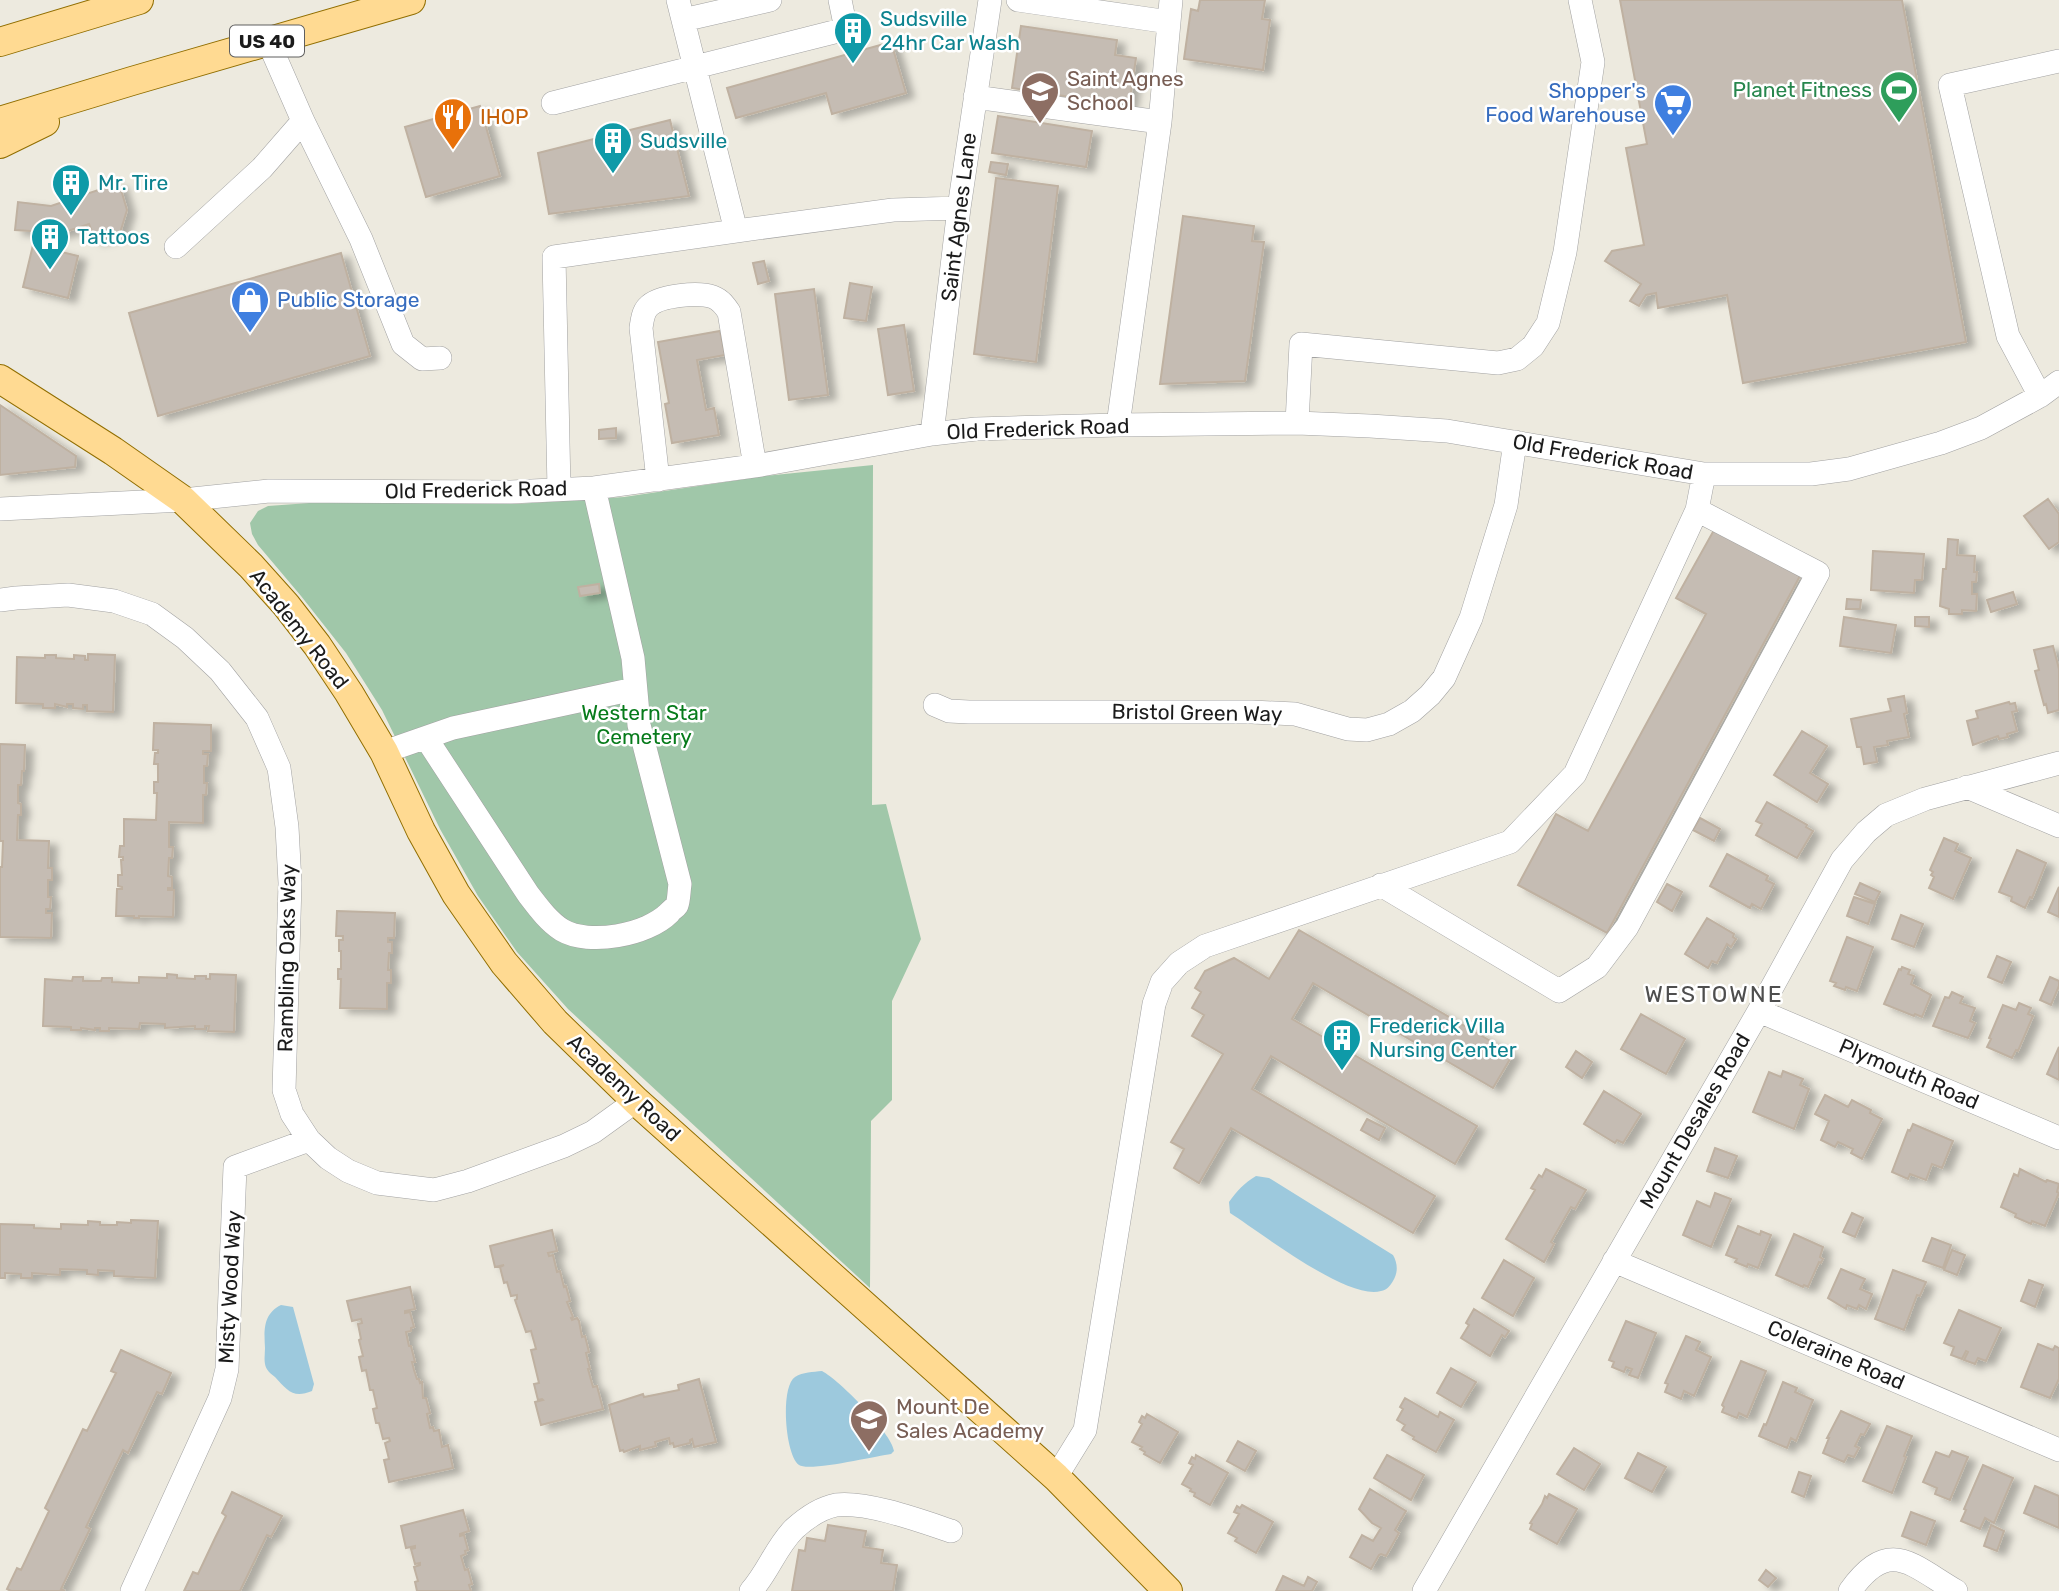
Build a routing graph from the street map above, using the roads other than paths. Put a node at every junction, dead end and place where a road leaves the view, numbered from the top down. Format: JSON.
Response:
{"nodes":[{"id":1,"x":139,"y":0,"type":"edge"},
{"id":2,"x":411,"y":0,"type":"edge"},
{"id":3,"x":770,"y":0,"type":"edge"},
{"id":4,"x":840,"y":0,"type":"edge"},
{"id":5,"x":990,"y":0,"type":"edge"},
{"id":6,"x":1018,"y":0,"type":"edge"},
{"id":7,"x":1580,"y":0,"type":"edge"},
{"id":8,"x":79,"y":8,"type":"edge"},
{"id":9,"x":680,"y":10,"type":"edge"},
{"id":10,"x":1170,"y":11,"type":"edge"},
{"id":11,"x":0,"y":36,"type":"edge"},
{"id":12,"x":268,"y":41,"type":"junction"},
{"id":13,"x":0,"y":42,"type":"edge"},
{"id":14,"x":2059,"y":61,"type":"edge"},
{"id":15,"x":695,"y":67,"type":"junction"},
{"id":16,"x":123,"y":83,"type":"junction"},
{"id":17,"x":975,"y":97,"type":"junction"},
{"id":18,"x":553,"y":103,"type":"dead end"},
{"id":19,"x":0,"y":121,"type":"edge"},
{"id":20,"x":303,"y":121,"type":"junction"},
{"id":21,"x":1160,"y":122,"type":"junction"},
{"id":22,"x":0,"y":144,"type":"edge"},
{"id":23,"x":959,"y":208,"type":"junction"},
{"id":24,"x":736,"y":231,"type":"junction"},
{"id":25,"x":176,"y":247,"type":"dead end"},
{"id":26,"x":440,"y":358,"type":"dead end"},
{"id":27,"x":0,"y":379,"type":"edge"},
{"id":28,"x":2059,"y":382,"type":"edge"},
{"id":29,"x":2040,"y":396,"type":"junction"},
{"id":30,"x":1297,"y":423,"type":"junction"},
{"id":31,"x":1118,"y":425,"type":"junction"},
{"id":32,"x":932,"y":434,"type":"junction"},
{"id":33,"x":1515,"y":442,"type":"junction"},
{"id":34,"x":755,"y":466,"type":"junction"},
{"id":35,"x":1704,"y":474,"type":"junction"},
{"id":36,"x":658,"y":480,"type":"junction"},
{"id":37,"x":594,"y":488,"type":"junction"},
{"id":38,"x":559,"y":489,"type":"junction"},
{"id":39,"x":183,"y":499,"type":"junction"},
{"id":40,"x":0,"y":509,"type":"edge"},
{"id":41,"x":1696,"y":510,"type":"junction"},
{"id":42,"x":0,"y":600,"type":"edge"},
{"id":43,"x":634,"y":689,"type":"junction"},
{"id":44,"x":935,"y":705,"type":"dead end"},
{"id":45,"x":426,"y":737,"type":"junction"},
{"id":46,"x":384,"y":752,"type":"junction"},
{"id":47,"x":2059,"y":763,"type":"edge"},
{"id":48,"x":1967,"y":787,"type":"junction"},
{"id":49,"x":2059,"y":826,"type":"edge"},
{"id":50,"x":1381,"y":885,"type":"junction"},
{"id":51,"x":1759,"y":1011,"type":"junction"},
{"id":52,"x":636,"y":1101,"type":"junction"},
{"id":53,"x":2059,"y":1138,"type":"edge"},
{"id":54,"x":309,"y":1140,"type":"junction"},
{"id":55,"x":1614,"y":1261,"type":"junction"},
{"id":56,"x":2059,"y":1450,"type":"edge"},
{"id":57,"x":1056,"y":1477,"type":"junction"},
{"id":58,"x":951,"y":1531,"type":"dead end"},
{"id":59,"x":132,"y":1591,"type":"edge"},
{"id":60,"x":751,"y":1591,"type":"edge"},
{"id":61,"x":1168,"y":1591,"type":"edge"},
{"id":62,"x":1424,"y":1591,"type":"edge"},
{"id":63,"x":1850,"y":1591,"type":"edge"},
{"id":64,"x":1956,"y":1591,"type":"edge"}],
"edges":[{"from":1,"to":8,"type":"main road"},
{"from":2,"to":12,"type":"main road","number":"US 40"},
{"from":3,"to":9,"type":"street"},
{"from":4,"to":15,"type":"street"},
{"from":5,"to":17,"type":"street","name":"Saint Agnes Lane"},
{"from":6,"to":10,"type":"street"},
{"from":7,"to":30,"type":"street"},
{"from":8,"to":11,"type":"main road"},
{"from":8,"to":13,"type":"main road"},
{"from":9,"to":15,"type":"street"},
{"from":10,"to":21,"type":"street"},
{"from":12,"to":16,"type":"main road","number":"US 40"},
{"from":12,"to":20,"type":"street"},
{"from":14,"to":29,"type":"street"},
{"from":15,"to":18,"type":"street"},
{"from":15,"to":24,"type":"street"},
{"from":16,"to":19,"type":"main road","number":"US 40"},
{"from":16,"to":22,"type":"main road"},
{"from":17,"to":21,"type":"street"},
{"from":17,"to":23,"type":"street","name":"Saint Agnes Lane"},
{"from":20,"to":25,"type":"street"},
{"from":20,"to":26,"type":"street"},
{"from":21,"to":31,"type":"street"},
{"from":23,"to":24,"type":"street"},
{"from":23,"to":32,"type":"street","name":"Saint Agnes Lane"},
{"from":24,"to":38,"type":"street"},
{"from":27,"to":39,"type":"main road","name":"Academy Road"},
{"from":28,"to":29,"type":"street","name":"Old Frederick Road"},
{"from":29,"to":35,"type":"street","name":"Old Frederick Road"},
{"from":30,"to":31,"type":"street","name":"Old Frederick Road"},
{"from":30,"to":33,"type":"street","name":"Old Frederick Road"},
{"from":31,"to":32,"type":"street","name":"Old Frederick Road"},
{"from":32,"to":34,"type":"street","name":"Old Frederick Road"},
{"from":33,"to":35,"type":"street","name":"Old Frederick Road"},
{"from":33,"to":44,"type":"street","name":"Bristol Green Way"},
{"from":34,"to":36,"type":"street","name":"Old Frederick Road"},
{"from":34,"to":36,"type":"street"},
{"from":35,"to":41,"type":"street"},
{"from":36,"to":37,"type":"street","name":"Old Frederick Road"},
{"from":37,"to":38,"type":"street","name":"Old Frederick Road"},
{"from":37,"to":43,"type":"street"},
{"from":38,"to":39,"type":"street","name":"Old Frederick Road"},
{"from":39,"to":40,"type":"street","name":"Old Frederick Road"},
{"from":39,"to":46,"type":"main road","name":"Academy Road"},
{"from":41,"to":50,"type":"street"},
{"from":41,"to":50,"type":"street"},
{"from":42,"to":54,"type":"street","name":"Rambling Oaks Way"},
{"from":43,"to":45,"type":"street"},
{"from":43,"to":45,"type":"street"},
{"from":45,"to":46,"type":"street"},
{"from":46,"to":52,"type":"main road","name":"Academy Road"},
{"from":47,"to":48,"type":"street","name":"Mount Desales Road"},
{"from":48,"to":49,"type":"street"},
{"from":48,"to":51,"type":"street","name":"Mount Desales Road"},
{"from":50,"to":57,"type":"street"},
{"from":51,"to":53,"type":"street","name":"Plymouth Road"},
{"from":51,"to":55,"type":"street","name":"Mount Desales Road"},
{"from":52,"to":54,"type":"street","name":"Rambling Oaks Way"},
{"from":52,"to":57,"type":"main road","name":"Academy Road"},
{"from":54,"to":59,"type":"street","name":"Misty Wood Way"},
{"from":55,"to":56,"type":"street","name":"Coleraine Road"},
{"from":55,"to":62,"type":"street","name":"Mount Desales Road"},
{"from":57,"to":61,"type":"main road","name":"Academy Road"},
{"from":58,"to":60,"type":"street"},
{"from":63,"to":64,"type":"street"}]}
